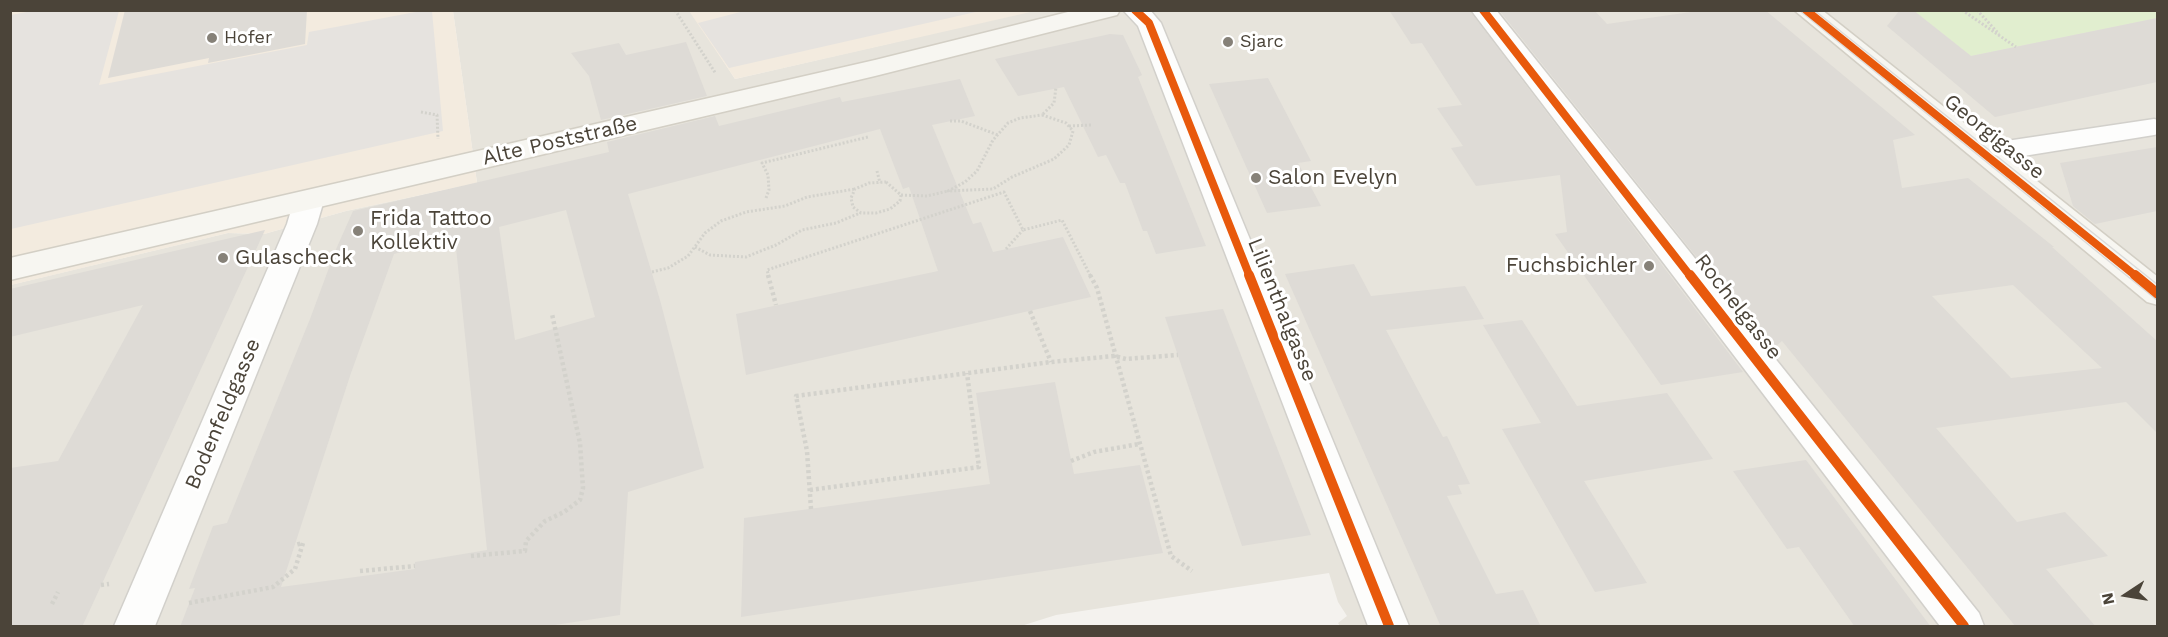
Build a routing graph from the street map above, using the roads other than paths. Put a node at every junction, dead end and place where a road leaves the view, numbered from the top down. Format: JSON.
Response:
{"nodes":[{"id":1,"x":1108,"y":10,"type":"edge"},
{"id":2,"x":1136,"y":10,"type":"edge"},
{"id":3,"x":1483,"y":10,"type":"edge"},
{"id":4,"x":1806,"y":10,"type":"edge"},
{"id":5,"x":2154,"y":127,"type":"dead end"},
{"id":6,"x":1986,"y":153,"type":"junction"},
{"id":7,"x":309,"y":200,"type":"junction"},
{"id":8,"x":10,"y":269,"type":"edge"},
{"id":9,"x":2157,"y":294,"type":"edge"},
{"id":10,"x":134,"y":627,"type":"edge"},
{"id":11,"x":1389,"y":627,"type":"edge"},
{"id":12,"x":1964,"y":627,"type":"edge"}],
"edges":[{"from":1,"to":7,"type":"main road","name":"Alte Poststraße"},
{"from":2,"to":11,"type":"street","name":"Lilienthalgasse"},
{"from":3,"to":12,"type":"street","name":"Rochelgasse"},
{"from":4,"to":6,"type":"main road","name":"Georgigasse"},
{"from":5,"to":6,"type":"street"},
{"from":6,"to":9,"type":"main road","name":"Georgigasse"},
{"from":7,"to":8,"type":"main road","name":"Alte Poststraße"},
{"from":7,"to":10,"type":"street","name":"Bodenfeldgasse"}]}
